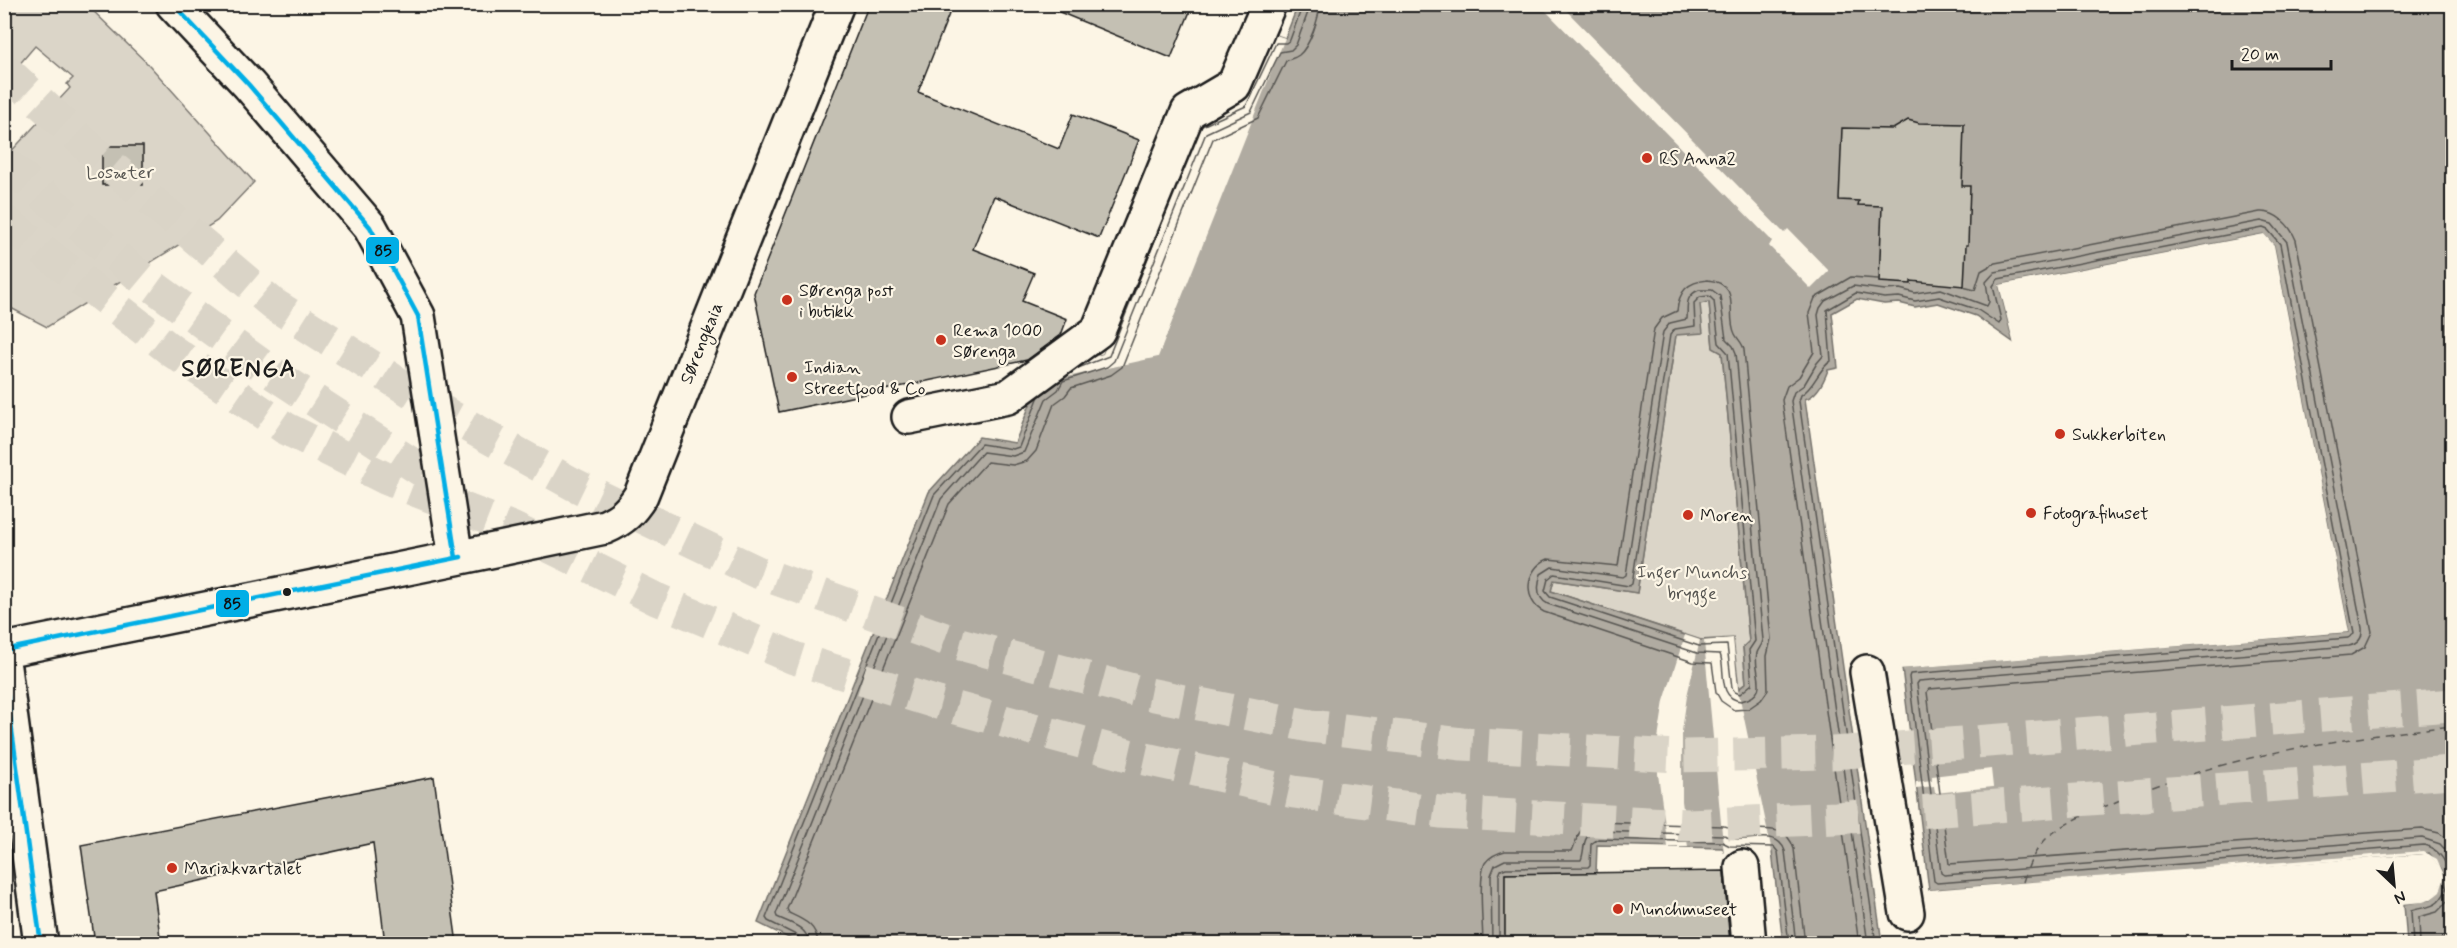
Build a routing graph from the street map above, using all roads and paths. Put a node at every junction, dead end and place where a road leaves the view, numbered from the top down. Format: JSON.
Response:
{"nodes":[{"id":1,"x":173,"y":4,"type":"edge"},
{"id":2,"x":837,"y":4,"type":"edge"},
{"id":3,"x":1269,"y":4,"type":"edge"},
{"id":4,"x":909,"y":417,"type":"dead end"},
{"id":5,"x":459,"y":557,"type":"junction"},
{"id":6,"x":4,"y":650,"type":"edge"},
{"id":7,"x":4,"y":668,"type":"edge"},
{"id":8,"x":1867,"y":672,"type":"dead end"},
{"id":9,"x":1742,"y":867,"type":"dead end"},
{"id":10,"x":1907,"y":913,"type":"dead end"},
{"id":11,"x":41,"y":944,"type":"edge"},
{"id":12,"x":1749,"y":944,"type":"edge"}],
"edges":[{"from":1,"to":5,"type":"main road"},
{"from":2,"to":5,"type":"main road","name":"Sørengkaia"},
{"from":3,"to":4,"type":"main road"},
{"from":5,"to":6,"type":"main road","name":"Sørengkaia"},
{"from":7,"to":11,"type":"main road"},
{"from":8,"to":10,"type":"main road"},
{"from":9,"to":12,"type":"main road"}]}
